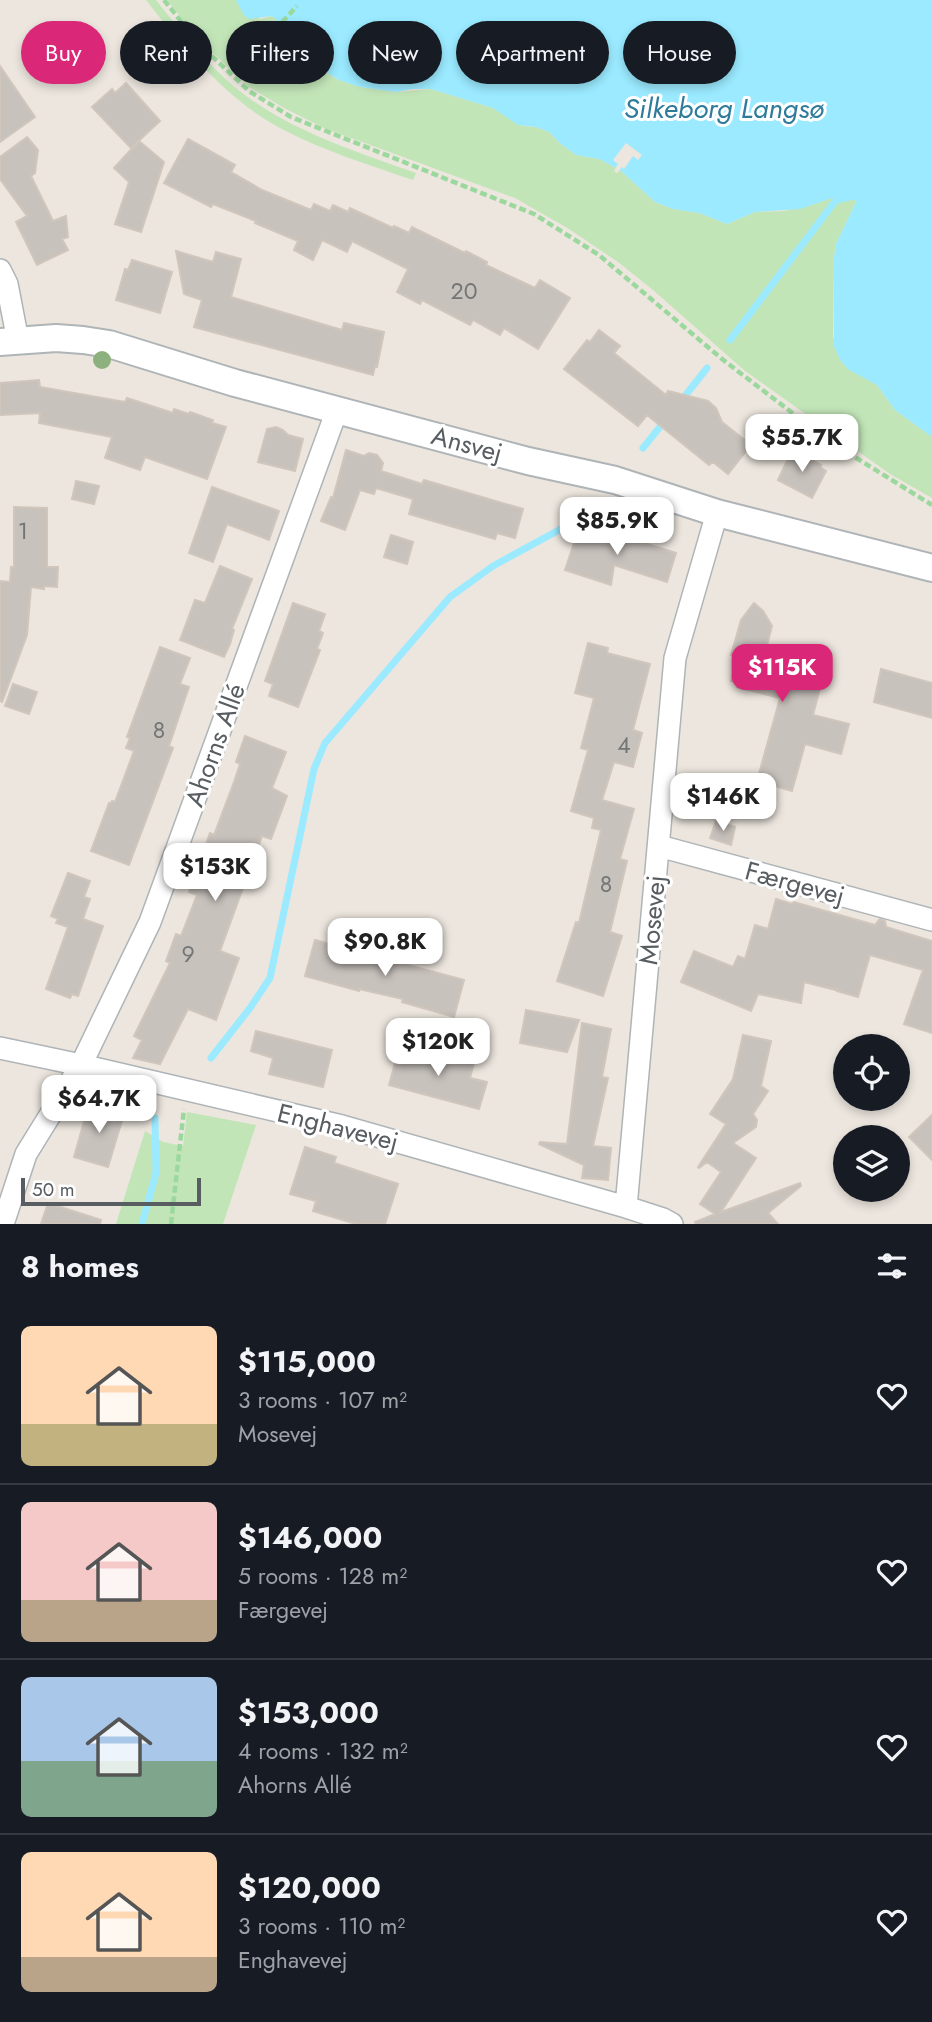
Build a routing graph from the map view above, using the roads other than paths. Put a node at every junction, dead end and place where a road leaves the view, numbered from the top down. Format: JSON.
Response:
{"nodes":[{"id":1,"x":0,"y":270,"type":"edge"},
{"id":2,"x":9,"y":341,"type":"edge"},
{"id":3,"x":337,"y":410,"type":"junction"},
{"id":4,"x":717,"y":513,"type":"junction"},
{"id":5,"x":932,"y":568,"type":"edge"},
{"id":6,"x":659,"y":846,"type":"junction"},
{"id":7,"x":932,"y":919,"type":"edge"},
{"id":8,"x":0,"y":1048,"type":"edge"},
{"id":9,"x":81,"y":1065,"type":"junction"},
{"id":10,"x":626,"y":1207,"type":"junction"},
{"id":11,"x":3,"y":1224,"type":"edge"},
{"id":12,"x":672,"y":1224,"type":"edge"}],
"edges":[{"from":1,"to":2,"type":"street"},
{"from":2,"to":3,"type":"street","name":"Ansvej"},
{"from":3,"to":4,"type":"street","name":"Ansvej"},
{"from":3,"to":9,"type":"street","name":"Ahorns Allé"},
{"from":4,"to":5,"type":"street","name":"Ansvej"},
{"from":4,"to":6,"type":"street","name":"Mosevej"},
{"from":6,"to":7,"type":"street","name":"Færgevej"},
{"from":6,"to":10,"type":"street","name":"Mosevej"},
{"from":8,"to":9,"type":"street","name":"Enghavevej"},
{"from":9,"to":10,"type":"street","name":"Enghavevej"},
{"from":9,"to":11,"type":"street","name":"Ahorns Allé"},
{"from":10,"to":12,"type":"street","name":"Enghavevej"}]}
